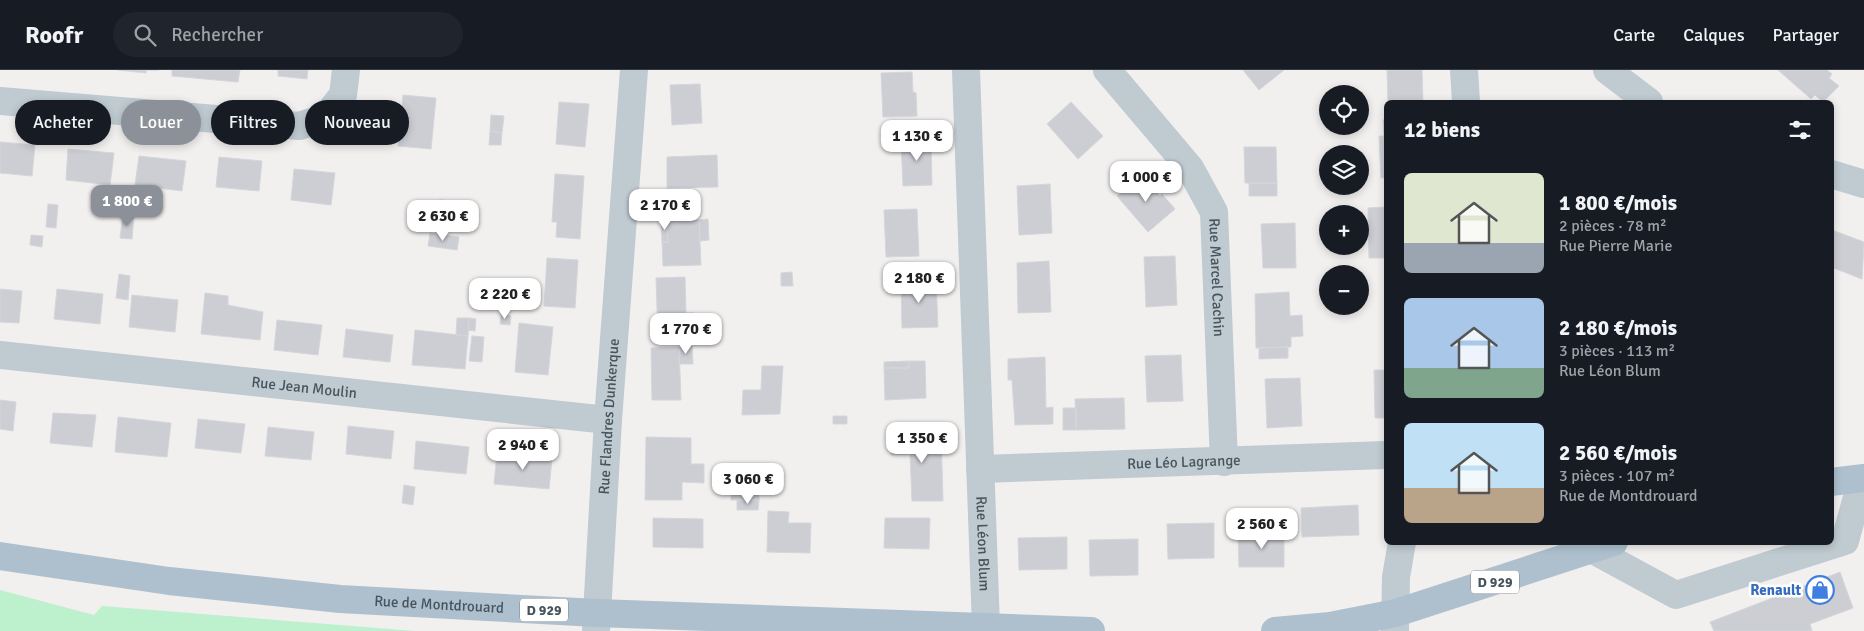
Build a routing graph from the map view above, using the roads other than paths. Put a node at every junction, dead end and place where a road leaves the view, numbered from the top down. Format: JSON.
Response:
{"nodes":[{"id":1,"x":346,"y":70,"type":"edge"},
{"id":2,"x":634,"y":70,"type":"edge"},
{"id":3,"x":966,"y":70,"type":"edge"},
{"id":4,"x":1107,"y":70,"type":"edge"},
{"id":5,"x":1464,"y":70,"type":"edge"},
{"id":6,"x":1607,"y":70,"type":"edge"},
{"id":7,"x":1466,"y":100,"type":"edge"},
{"id":8,"x":1646,"y":100,"type":"edge"},
{"id":9,"x":0,"y":101,"type":"edge"},
{"id":10,"x":1834,"y":175,"type":"edge"},
{"id":11,"x":1864,"y":184,"type":"edge"},
{"id":12,"x":0,"y":355,"type":"edge"},
{"id":13,"x":608,"y":420,"type":"junction"},
{"id":14,"x":1384,"y":455,"type":"edge"},
{"id":15,"x":1224,"y":462,"type":"junction"},
{"id":16,"x":980,"y":469,"type":"junction"},
{"id":17,"x":1834,"y":483,"type":"edge"},
{"id":18,"x":1854,"y":493,"type":"edge"},
{"id":19,"x":1401,"y":545,"type":"edge"},
{"id":20,"x":1604,"y":546,"type":"edge"},
{"id":21,"x":0,"y":556,"type":"edge"},
{"id":22,"x":597,"y":622,"type":"edge"},
{"id":23,"x":1395,"y":622,"type":"edge"},
{"id":24,"x":986,"y":627,"type":"junction"},
{"id":25,"x":1312,"y":630,"type":"edge"},
{"id":26,"x":1091,"y":631,"type":"edge"},
{"id":27,"x":1275,"y":631,"type":"edge"}],
"edges":[{"from":1,"to":9,"type":"street"},
{"from":2,"to":13,"type":"street","name":"Rue Flandres Dunkerque"},
{"from":3,"to":16,"type":"street","name":"Rue Léon Blum"},
{"from":4,"to":15,"type":"street","name":"Rue Marcel Cachin"},
{"from":5,"to":7,"type":"street"},
{"from":6,"to":8,"type":"street"},
{"from":10,"to":11,"type":"street"},
{"from":12,"to":13,"type":"street","name":"Rue Jean Moulin"},
{"from":13,"to":22,"type":"street","name":"Rue Flandres Dunkerque"},
{"from":14,"to":15,"type":"street","name":"Rue Léo Lagrange"},
{"from":15,"to":16,"type":"street","name":"Rue Léo Lagrange"},
{"from":16,"to":24,"type":"street","name":"Rue Léon Blum"},
{"from":17,"to":18,"type":"main road"},
{"from":18,"to":20,"type":"street"},
{"from":19,"to":23,"type":"street"},
{"from":20,"to":23,"type":"main road","number":"D 929"},
{"from":21,"to":22,"type":"main road","name":"Rue de Montdrouard","number":"D 929"},
{"from":22,"to":24,"type":"main road","name":"Rue de Montdrouard","number":"D 929"},
{"from":23,"to":25,"type":"main road","number":"D 929"},
{"from":24,"to":26,"type":"main road","name":"Rue de Montdrouard","number":"D 929"},
{"from":25,"to":27,"type":"main road","number":"D 929"}]}
